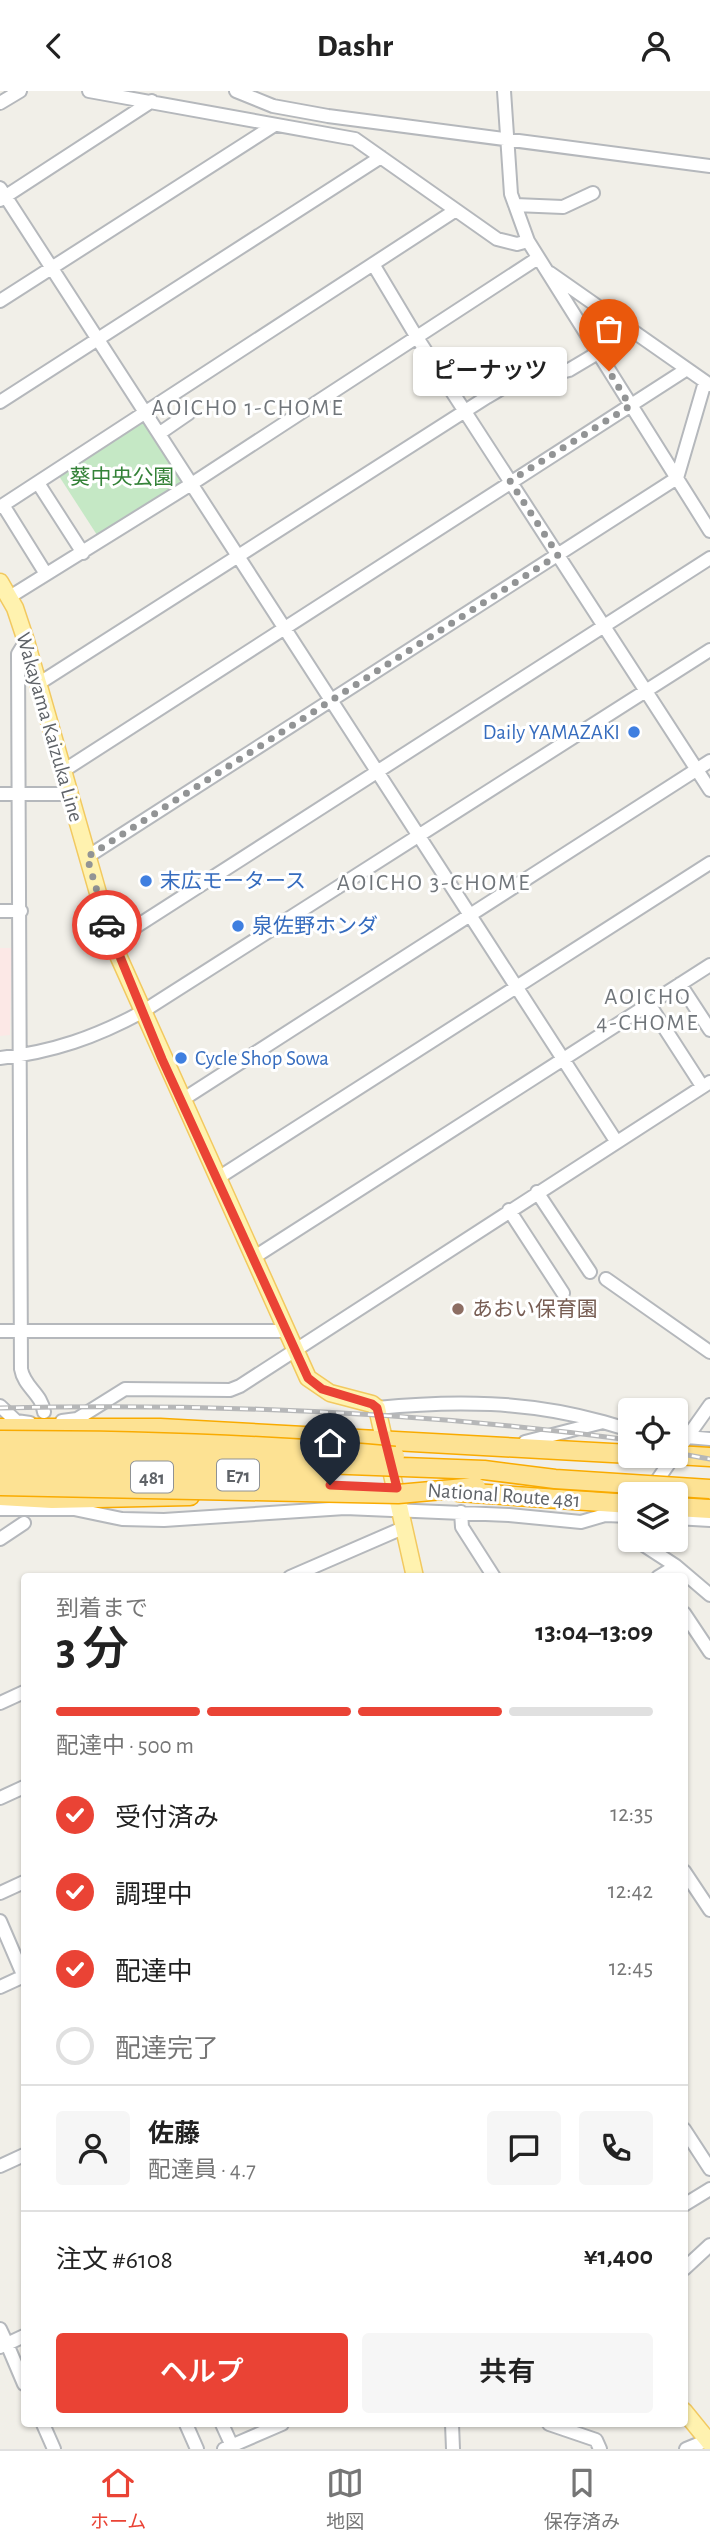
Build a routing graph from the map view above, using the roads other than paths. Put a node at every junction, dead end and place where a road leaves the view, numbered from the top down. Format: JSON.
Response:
{"nodes":[{"id":1,"x":20,"y":91,"type":"edge"},
{"id":2,"x":89,"y":91,"type":"edge"},
{"id":3,"x":236,"y":91,"type":"edge"},
{"id":4,"x":504,"y":91,"type":"edge"},
{"id":5,"x":152,"y":101,"type":"junction"},
{"id":6,"x":0,"y":103,"type":"edge"},
{"id":7,"x":273,"y":126,"type":"junction"},
{"id":8,"x":506,"y":138,"type":"junction"},
{"id":9,"x":381,"y":157,"type":"junction"},
{"id":10,"x":710,"y":166,"type":"edge"},
{"id":11,"x":593,"y":193,"type":"dead end"},
{"id":12,"x":2,"y":195,"type":"edge"},
{"id":13,"x":515,"y":205,"type":"junction"},
{"id":14,"x":456,"y":210,"type":"junction"},
{"id":15,"x":528,"y":241,"type":"junction"},
{"id":16,"x":373,"y":264,"type":"junction"},
{"id":17,"x":541,"y":264,"type":"junction"},
{"id":18,"x":53,"y":268,"type":"junction"},
{"id":19,"x":0,"y":302,"type":"edge"},
{"id":20,"x":633,"y":331,"type":"junction"},
{"id":21,"x":416,"y":337,"type":"junction"},
{"id":22,"x":99,"y":340,"type":"junction"},
{"id":23,"x":598,"y":354,"type":"junction"},
{"id":24,"x":687,"y":369,"type":"junction"},
{"id":25,"x":708,"y":383,"type":"edge"},
{"id":26,"x":0,"y":402,"type":"edge"},
{"id":27,"x":630,"y":406,"type":"junction"},
{"id":28,"x":466,"y":411,"type":"junction"},
{"id":29,"x":147,"y":412,"type":"junction"},
{"id":30,"x":189,"y":413,"type":"dead end"},
{"id":31,"x":160,"y":433,"type":"junction"},
{"id":32,"x":677,"y":478,"type":"junction"},
{"id":33,"x":510,"y":481,"type":"junction"},
{"id":34,"x":38,"y":483,"type":"junction"},
{"id":35,"x":193,"y":483,"type":"junction"},
{"id":36,"x":2,"y":506,"type":"edge"},
{"id":37,"x":710,"y":531,"type":"edge"},
{"id":38,"x":83,"y":553,"type":"junction"},
{"id":39,"x":239,"y":555,"type":"junction"},
{"id":40,"x":558,"y":555,"type":"junction"},
{"id":41,"x":710,"y":558,"type":"edge"},
{"id":42,"x":46,"y":574,"type":"junction"},
{"id":43,"x":0,"y":582,"type":"edge"},
{"id":44,"x":8,"y":598,"type":"junction"},
{"id":45,"x":283,"y":627,"type":"junction"},
{"id":46,"x":604,"y":627,"type":"junction"},
{"id":47,"x":26,"y":641,"type":"junction"},
{"id":48,"x":710,"y":650,"type":"edge"},
{"id":49,"x":38,"y":684,"type":"junction"},
{"id":50,"x":648,"y":690,"type":"junction"},
{"id":51,"x":332,"y":701,"type":"junction"},
{"id":52,"x":710,"y":761,"type":"edge"},
{"id":53,"x":697,"y":770,"type":"junction"},
{"id":54,"x":63,"y":771,"type":"junction"},
{"id":55,"x":377,"y":772,"type":"junction"},
{"id":56,"x":710,"y":790,"type":"edge"},
{"id":57,"x":0,"y":794,"type":"edge"},
{"id":58,"x":20,"y":794,"type":"junction"},
{"id":59,"x":68,"y":794,"type":"junction"},
{"id":60,"x":418,"y":836,"type":"junction"},
{"id":61,"x":87,"y":857,"type":"junction"},
{"id":62,"x":710,"y":863,"type":"edge"},
{"id":63,"x":0,"y":911,"type":"edge"},
{"id":64,"x":21,"y":911,"type":"junction"},
{"id":65,"x":471,"y":915,"type":"junction"},
{"id":66,"x":112,"y":942,"type":"junction"},
{"id":67,"x":710,"y":965,"type":"edge"},
{"id":68,"x":680,"y":984,"type":"junction"},
{"id":69,"x":516,"y":987,"type":"junction"},
{"id":70,"x":649,"y":1004,"type":"junction"},
{"id":71,"x":142,"y":1012,"type":"junction"},
{"id":72,"x":710,"y":1030,"type":"edge"},
{"id":73,"x":22,"y":1056,"type":"junction"},
{"id":74,"x":0,"y":1058,"type":"edge"},
{"id":75,"x":562,"y":1060,"type":"junction"},
{"id":76,"x":706,"y":1084,"type":"edge"},
{"id":77,"x":181,"y":1100,"type":"junction"},
{"id":78,"x":617,"y":1141,"type":"junction"},
{"id":79,"x":218,"y":1178,"type":"junction"},
{"id":80,"x":537,"y":1192,"type":"junction"},
{"id":81,"x":509,"y":1210,"type":"junction"},
{"id":82,"x":253,"y":1258,"type":"junction"},
{"id":83,"x":590,"y":1272,"type":"dead end"},
{"id":84,"x":606,"y":1279,"type":"dead end"},
{"id":85,"x":562,"y":1293,"type":"dead end"},
{"id":86,"x":0,"y":1331,"type":"edge"},
{"id":87,"x":22,"y":1331,"type":"junction"},
{"id":88,"x":286,"y":1331,"type":"junction"},
{"id":89,"x":294,"y":1349,"type":"junction"},
{"id":90,"x":710,"y":1352,"type":"edge"},
{"id":91,"x":710,"y":1405,"type":"edge"},
{"id":92,"x":0,"y":1406,"type":"edge"},
{"id":93,"x":377,"y":1408,"type":"junction"},
{"id":94,"x":44,"y":1412,"type":"dead end"},
{"id":95,"x":603,"y":1422,"type":"junction"},
{"id":96,"x":618,"y":1426,"type":"edge"},
{"id":97,"x":0,"y":1428,"type":"edge"},
{"id":98,"x":688,"y":1429,"type":"edge"},
{"id":99,"x":289,"y":1435,"type":"junction"},
{"id":100,"x":688,"y":1437,"type":"edge"},
{"id":101,"x":710,"y":1439,"type":"edge"},
{"id":102,"x":0,"y":1440,"type":"edge"},
{"id":103,"x":386,"y":1440,"type":"junction"},
{"id":104,"x":493,"y":1445,"type":"junction"},
{"id":105,"x":0,"y":1449,"type":"edge"},
{"id":106,"x":618,"y":1453,"type":"edge"},
{"id":107,"x":0,"y":1456,"type":"edge"},
{"id":108,"x":688,"y":1456,"type":"edge"},
{"id":109,"x":710,"y":1457,"type":"edge"},
{"id":110,"x":0,"y":1470,"type":"edge"},
{"id":111,"x":484,"y":1471,"type":"junction"},
{"id":112,"x":0,"y":1476,"type":"edge"},
{"id":113,"x":304,"y":1484,"type":"junction"},
{"id":114,"x":0,"y":1486,"type":"edge"},
{"id":115,"x":355,"y":1486,"type":"junction"},
{"id":116,"x":476,"y":1487,"type":"junction"},
{"id":117,"x":397,"y":1488,"type":"junction"},
{"id":118,"x":710,"y":1489,"type":"edge"},
{"id":119,"x":618,"y":1495,"type":"edge"},
{"id":120,"x":0,"y":1496,"type":"edge"},
{"id":121,"x":688,"y":1500,"type":"edge"},
{"id":122,"x":710,"y":1501,"type":"edge"},
{"id":123,"x":618,"y":1503,"type":"edge"},
{"id":124,"x":688,"y":1508,"type":"edge"},
{"id":125,"x":0,"y":1509,"type":"edge"},
{"id":126,"x":401,"y":1509,"type":"junction"},
{"id":127,"x":710,"y":1509,"type":"edge"},
{"id":128,"x":461,"y":1512,"type":"junction"},
{"id":129,"x":223,"y":1515,"type":"junction"},
{"id":130,"x":618,"y":1516,"type":"edge"},
{"id":131,"x":688,"y":1519,"type":"edge"},
{"id":132,"x":710,"y":1520,"type":"edge"},
{"id":133,"x":24,"y":1523,"type":"dead end"},
{"id":134,"x":403,"y":1528,"type":"junction"},
{"id":135,"x":0,"y":1538,"type":"edge"},
{"id":136,"x":654,"y":1552,"type":"edge"},
{"id":137,"x":676,"y":1566,"type":"junction"},
{"id":138,"x":299,"y":1573,"type":"edge"},
{"id":139,"x":414,"y":1573,"type":"edge"},
{"id":140,"x":491,"y":1573,"type":"edge"},
{"id":141,"x":665,"y":1573,"type":"edge"},
{"id":142,"x":684,"y":1573,"type":"edge"},
{"id":143,"x":688,"y":1576,"type":"edge"},
{"id":144,"x":710,"y":1595,"type":"edge"},
{"id":145,"x":688,"y":1619,"type":"edge"},
{"id":146,"x":710,"y":1652,"type":"edge"},
{"id":147,"x":21,"y":1693,"type":"edge"},
{"id":148,"x":0,"y":1703,"type":"edge"},
{"id":149,"x":21,"y":1788,"type":"edge"},
{"id":150,"x":0,"y":1798,"type":"edge"},
{"id":151,"x":688,"y":1877,"type":"edge"},
{"id":152,"x":21,"y":1883,"type":"edge"},
{"id":153,"x":0,"y":1893,"type":"edge"},
{"id":154,"x":710,"y":1910,"type":"edge"},
{"id":155,"x":0,"y":1921,"type":"edge"},
{"id":156,"x":21,"y":1969,"type":"edge"},
{"id":157,"x":21,"y":1977,"type":"edge"},
{"id":158,"x":0,"y":1987,"type":"edge"},
{"id":159,"x":688,"y":2135,"type":"edge"},
{"id":160,"x":21,"y":2156,"type":"edge"},
{"id":161,"x":0,"y":2166,"type":"edge"},
{"id":162,"x":710,"y":2169,"type":"edge"},
{"id":163,"x":710,"y":2189,"type":"edge"},
{"id":164,"x":688,"y":2203,"type":"edge"},
{"id":165,"x":710,"y":2245,"type":"edge"},
{"id":166,"x":688,"y":2265,"type":"edge"},
{"id":167,"x":0,"y":2329,"type":"edge"},
{"id":168,"x":21,"y":2337,"type":"edge"},
{"id":169,"x":3,"y":2345,"type":"edge"},
{"id":170,"x":21,"y":2378,"type":"edge"},
{"id":171,"x":688,"y":2416,"type":"edge"},
{"id":172,"x":44,"y":2427,"type":"edge"},
{"id":173,"x":187,"y":2427,"type":"edge"},
{"id":174,"x":223,"y":2427,"type":"edge"},
{"id":175,"x":275,"y":2427,"type":"edge"},
{"id":176,"x":452,"y":2427,"type":"edge"},
{"id":177,"x":558,"y":2427,"type":"edge"},
{"id":178,"x":709,"y":2441,"type":"edge"},
{"id":179,"x":228,"y":2447,"type":"edge"},
{"id":180,"x":54,"y":2449,"type":"edge"},
{"id":181,"x":197,"y":2449,"type":"edge"},
{"id":182,"x":453,"y":2449,"type":"edge"},
{"id":183,"x":600,"y":2449,"type":"edge"},
{"id":184,"x":686,"y":2449,"type":"edge"}],
"edges":[{"from":1,"to":6,"type":"street"},
{"from":2,"to":5,"type":"street"},
{"from":3,"to":8,"type":"street"},
{"from":4,"to":8,"type":"street"},
{"from":5,"to":7,"type":"street"},
{"from":5,"to":12,"type":"street"},
{"from":7,"to":9,"type":"street"},
{"from":7,"to":18,"type":"street"},
{"from":8,"to":10,"type":"street"},
{"from":8,"to":13,"type":"street"},
{"from":9,"to":14,"type":"street"},
{"from":9,"to":22,"type":"street"},
{"from":11,"to":13,"type":"street"},
{"from":12,"to":18,"type":"street"},
{"from":13,"to":15,"type":"street"},
{"from":14,"to":15,"type":"street"},
{"from":14,"to":16,"type":"street"},
{"from":15,"to":17,"type":"street"},
{"from":16,"to":21,"type":"street"},
{"from":16,"to":29,"type":"street"},
{"from":17,"to":20,"type":"street"},
{"from":17,"to":21,"type":"street"},
{"from":17,"to":23,"type":"street"},
{"from":18,"to":19,"type":"street"},
{"from":18,"to":22,"type":"street"},
{"from":20,"to":23,"type":"street"},
{"from":20,"to":24,"type":"street"},
{"from":21,"to":28,"type":"street"},
{"from":21,"to":35,"type":"street"},
{"from":22,"to":26,"type":"street"},
{"from":22,"to":29,"type":"street"},
{"from":23,"to":27,"type":"street"},
{"from":23,"to":28,"type":"street"},
{"from":24,"to":25,"type":"street"},
{"from":24,"to":27,"type":"street"},
{"from":25,"to":32,"type":"street"},
{"from":27,"to":32,"type":"street"},
{"from":27,"to":33,"type":"street"},
{"from":28,"to":33,"type":"street"},
{"from":28,"to":39,"type":"street"},
{"from":29,"to":31,"type":"street"},
{"from":29,"to":34,"type":"street"},
{"from":30,"to":31,"type":"street"},
{"from":31,"to":35,"type":"street"},
{"from":32,"to":37,"type":"street"},
{"from":32,"to":40,"type":"street"},
{"from":33,"to":40,"type":"street"},
{"from":33,"to":45,"type":"street"},
{"from":34,"to":36,"type":"street"},
{"from":34,"to":38,"type":"street"},
{"from":35,"to":38,"type":"street"},
{"from":35,"to":39,"type":"street"},
{"from":36,"to":42,"type":"street"},
{"from":38,"to":42,"type":"street"},
{"from":39,"to":45,"type":"street"},
{"from":39,"to":49,"type":"street"},
{"from":40,"to":46,"type":"street"},
{"from":40,"to":51,"type":"street"},
{"from":41,"to":46,"type":"street"},
{"from":42,"to":44,"type":"street"},
{"from":43,"to":44,"type":"main road","name":"Wakayama Kaizuka Line"},
{"from":44,"to":47,"type":"main road","name":"Wakayama Kaizuka Line"},
{"from":45,"to":51,"type":"street"},
{"from":45,"to":54,"type":"street"},
{"from":46,"to":50,"type":"street"},
{"from":46,"to":55,"type":"street"},
{"from":47,"to":49,"type":"main road","name":"Wakayama Kaizuka Line"},
{"from":47,"to":58,"type":"street"},
{"from":48,"to":50,"type":"street"},
{"from":49,"to":54,"type":"main road","name":"Wakayama Kaizuka Line"},
{"from":50,"to":53,"type":"street"},
{"from":50,"to":60,"type":"street"},
{"from":51,"to":55,"type":"street"},
{"from":51,"to":61,"type":"street"},
{"from":52,"to":53,"type":"street"},
{"from":53,"to":56,"type":"street"},
{"from":53,"to":65,"type":"street"},
{"from":54,"to":59,"type":"main road","name":"Wakayama Kaizuka Line"},
{"from":55,"to":60,"type":"street"},
{"from":55,"to":66,"type":"street"},
{"from":57,"to":58,"type":"street"},
{"from":58,"to":59,"type":"street"},
{"from":58,"to":64,"type":"street"},
{"from":59,"to":61,"type":"main road","name":"Wakayama Kaizuka Line"},
{"from":60,"to":65,"type":"street"},
{"from":60,"to":71,"type":"street"},
{"from":61,"to":66,"type":"main road","name":"Wakayama Kaizuka Line"},
{"from":62,"to":69,"type":"street"},
{"from":63,"to":64,"type":"street"},
{"from":64,"to":73,"type":"street"},
{"from":65,"to":69,"type":"street"},
{"from":65,"to":77,"type":"street"},
{"from":66,"to":71,"type":"main road","name":"Wakayama Kaizuka Line"},
{"from":67,"to":68,"type":"street"},
{"from":68,"to":70,"type":"street"},
{"from":68,"to":72,"type":"street"},
{"from":69,"to":75,"type":"street"},
{"from":69,"to":79,"type":"street"},
{"from":70,"to":75,"type":"street"},
{"from":70,"to":76,"type":"street"},
{"from":71,"to":73,"type":"street"},
{"from":71,"to":77,"type":"main road","name":"Wakayama Kaizuka Line"},
{"from":73,"to":74,"type":"street"},
{"from":73,"to":87,"type":"street"},
{"from":75,"to":78,"type":"street"},
{"from":75,"to":82,"type":"street"},
{"from":76,"to":78,"type":"street"},
{"from":77,"to":79,"type":"main road","name":"Wakayama Kaizuka Line"},
{"from":78,"to":80,"type":"street"},
{"from":79,"to":82,"type":"main road","name":"Wakayama Kaizuka Line"},
{"from":80,"to":81,"type":"street"},
{"from":80,"to":83,"type":"street"},
{"from":81,"to":85,"type":"street"},
{"from":81,"to":89,"type":"street"},
{"from":82,"to":88,"type":"main road","name":"Wakayama Kaizuka Line"},
{"from":84,"to":90,"type":"street"},
{"from":86,"to":87,"type":"street"},
{"from":87,"to":88,"type":"street"},
{"from":87,"to":94,"type":"street"},
{"from":88,"to":89,"type":"main road","name":"Wakayama Kaizuka Line"},
{"from":89,"to":92,"type":"street"},
{"from":89,"to":93,"type":"main road","name":"Wakayama Kaizuka Line"},
{"from":91,"to":98,"type":"street"},
{"from":93,"to":95,"type":"street"},
{"from":93,"to":103,"type":"main road"},
{"from":95,"to":96,"type":"street"},
{"from":95,"to":104,"type":"street"},
{"from":97,"to":99,"type":"highway","number":"481"},
{"from":99,"to":103,"type":"highway","number":"481"},
{"from":99,"to":105,"type":"highway","number":"481"},
{"from":100,"to":101,"type":"street"},
{"from":102,"to":111,"type":"highway","bridge":true},
{"from":103,"to":104,"type":"highway","number":"481"},
{"from":103,"to":117,"type":"main road"},
{"from":104,"to":106,"type":"highway","number":"481"},
{"from":107,"to":111,"type":"highway","number":"E71","bridge":true},
{"from":108,"to":109,"type":"highway"},
{"from":110,"to":116,"type":"highway","number":"E71","bridge":true},
{"from":111,"to":118,"type":"highway","number":"E71","bridge":true},
{"from":112,"to":113,"type":"highway","number":"481"},
{"from":113,"to":115,"type":"highway","name":"National Route 481","number":"481"},
{"from":113,"to":120,"type":"highway","name":"National Route 481","number":"481"},
{"from":114,"to":116,"type":"highway","bridge":true},
{"from":115,"to":117,"type":"highway","name":"National Route 481","number":"481"},
{"from":115,"to":129,"type":"street"},
{"from":116,"to":119,"type":"highway","number":"E71"},
{"from":117,"to":123,"type":"highway","name":"National Route 481","number":"481"},
{"from":117,"to":126,"type":"main road"},
{"from":121,"to":122,"type":"highway"},
{"from":124,"to":127,"type":"highway"},
{"from":125,"to":129,"type":"street"},
{"from":126,"to":128,"type":"street"},
{"from":126,"to":129,"type":"street"},
{"from":126,"to":134,"type":"main road"},
{"from":128,"to":130,"type":"street"},
{"from":128,"to":140,"type":"street"},
{"from":131,"to":132,"type":"street"},
{"from":133,"to":135,"type":"street"},
{"from":134,"to":138,"type":"street"},
{"from":134,"to":139,"type":"main road"},
{"from":136,"to":137,"type":"street"},
{"from":137,"to":141,"type":"street"},
{"from":137,"to":142,"type":"street"},
{"from":143,"to":144,"type":"street"},
{"from":145,"to":146,"type":"street"},
{"from":147,"to":148,"type":"street"},
{"from":149,"to":150,"type":"street"},
{"from":151,"to":154,"type":"street"},
{"from":152,"to":153,"type":"street"},
{"from":155,"to":156,"type":"street"},
{"from":157,"to":158,"type":"street"},
{"from":159,"to":162,"type":"street"},
{"from":160,"to":161,"type":"street"},
{"from":163,"to":164,"type":"street"},
{"from":165,"to":166,"type":"street"},
{"from":167,"to":169,"type":"street"},
{"from":168,"to":169,"type":"street"},
{"from":169,"to":170,"type":"street"},
{"from":171,"to":178,"type":"main road"},
{"from":172,"to":180,"type":"street"},
{"from":173,"to":181,"type":"street"},
{"from":174,"to":179,"type":"street"},
{"from":175,"to":179,"type":"street"},
{"from":176,"to":182,"type":"street"},
{"from":177,"to":183,"type":"street"},
{"from":178,"to":184,"type":"street"}]}
